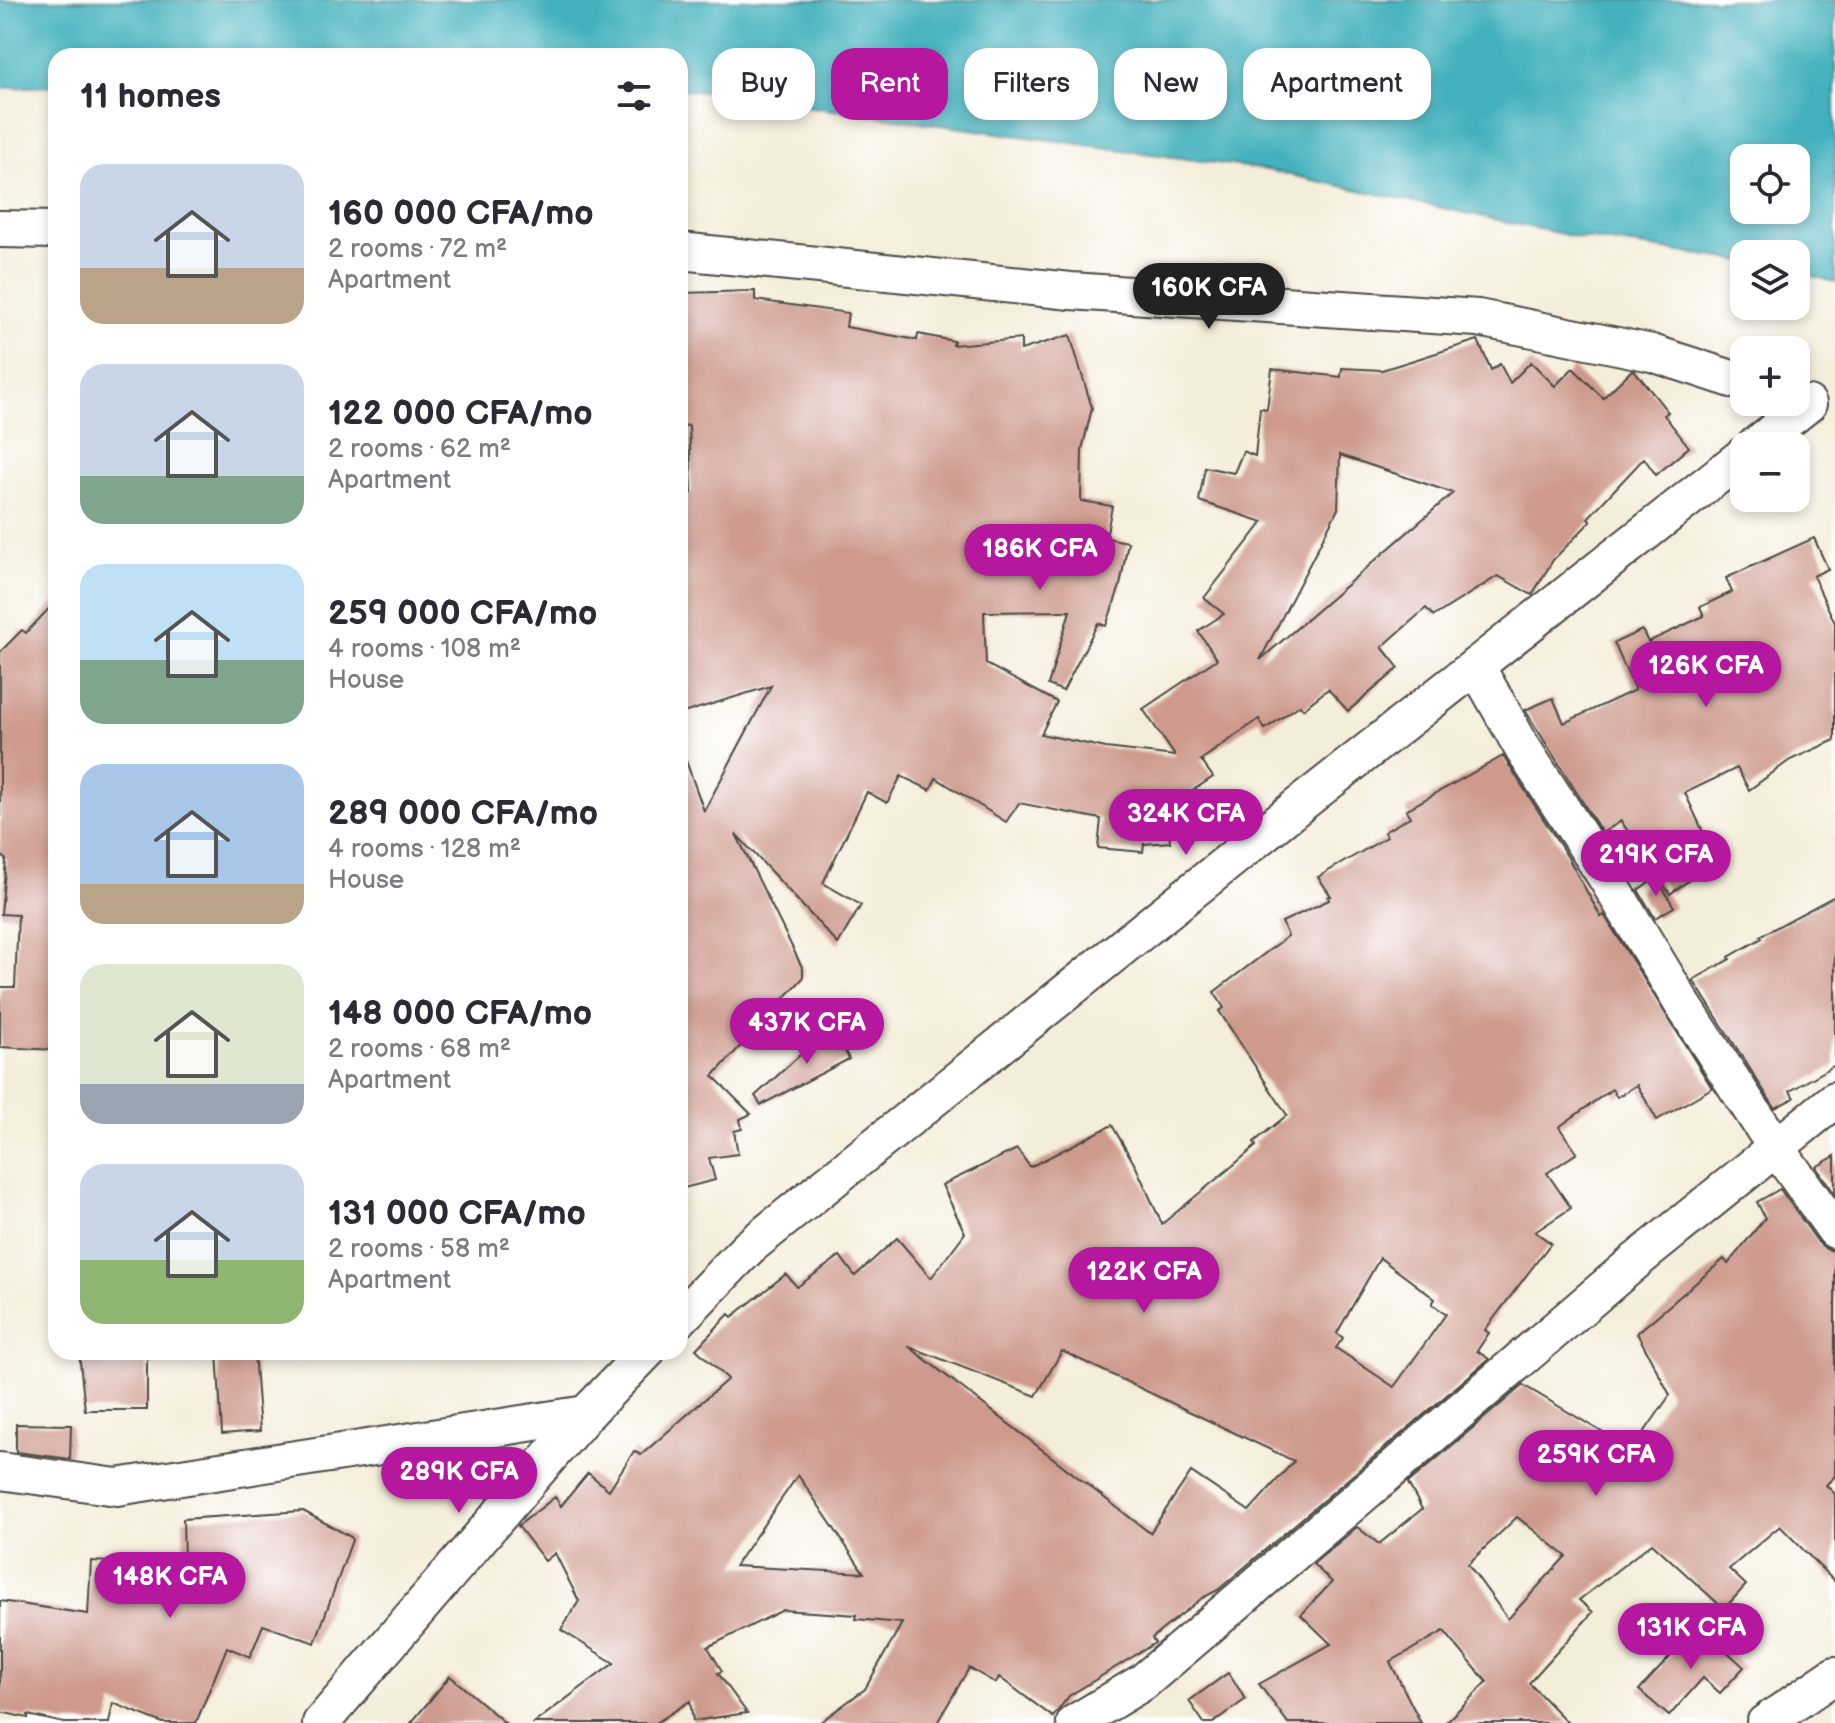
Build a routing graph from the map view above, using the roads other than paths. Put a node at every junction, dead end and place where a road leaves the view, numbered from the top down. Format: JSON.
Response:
{"nodes":[{"id":1,"x":0,"y":229,"type":"edge"},
{"id":2,"x":48,"y":230,"type":"edge"},
{"id":3,"x":688,"y":252,"type":"edge"},
{"id":4,"x":1730,"y":378,"type":"edge"},
{"id":5,"x":1813,"y":407,"type":"edge"},
{"id":6,"x":1776,"y":432,"type":"edge"},
{"id":7,"x":1730,"y":466,"type":"edge"},
{"id":8,"x":1476,"y":666,"type":"junction"},
{"id":9,"x":1835,"y":1100,"type":"edge"},
{"id":10,"x":1775,"y":1146,"type":"junction"},
{"id":11,"x":1835,"y":1230,"type":"edge"},
{"id":12,"x":688,"y":1310,"type":"edge"},
{"id":13,"x":638,"y":1360,"type":"edge"},
{"id":14,"x":586,"y":1414,"type":"junction"},
{"id":15,"x":0,"y":1471,"type":"edge"},
{"id":16,"x":1835,"y":1675,"type":"edge"},
{"id":17,"x":1783,"y":1720,"type":"edge"},
{"id":18,"x":321,"y":1723,"type":"edge"},
{"id":19,"x":1075,"y":1723,"type":"edge"}],
"edges":[{"from":1,"to":2,"type":"street"},
{"from":3,"to":4,"type":"street"},
{"from":5,"to":6,"type":"street"},
{"from":7,"to":8,"type":"street"},
{"from":8,"to":10,"type":"street"},
{"from":8,"to":12,"type":"street"},
{"from":9,"to":10,"type":"street"},
{"from":10,"to":11,"type":"street"},
{"from":10,"to":19,"type":"street"},
{"from":13,"to":14,"type":"street"},
{"from":14,"to":15,"type":"street"},
{"from":14,"to":18,"type":"street"},
{"from":16,"to":17,"type":"street"}]}
